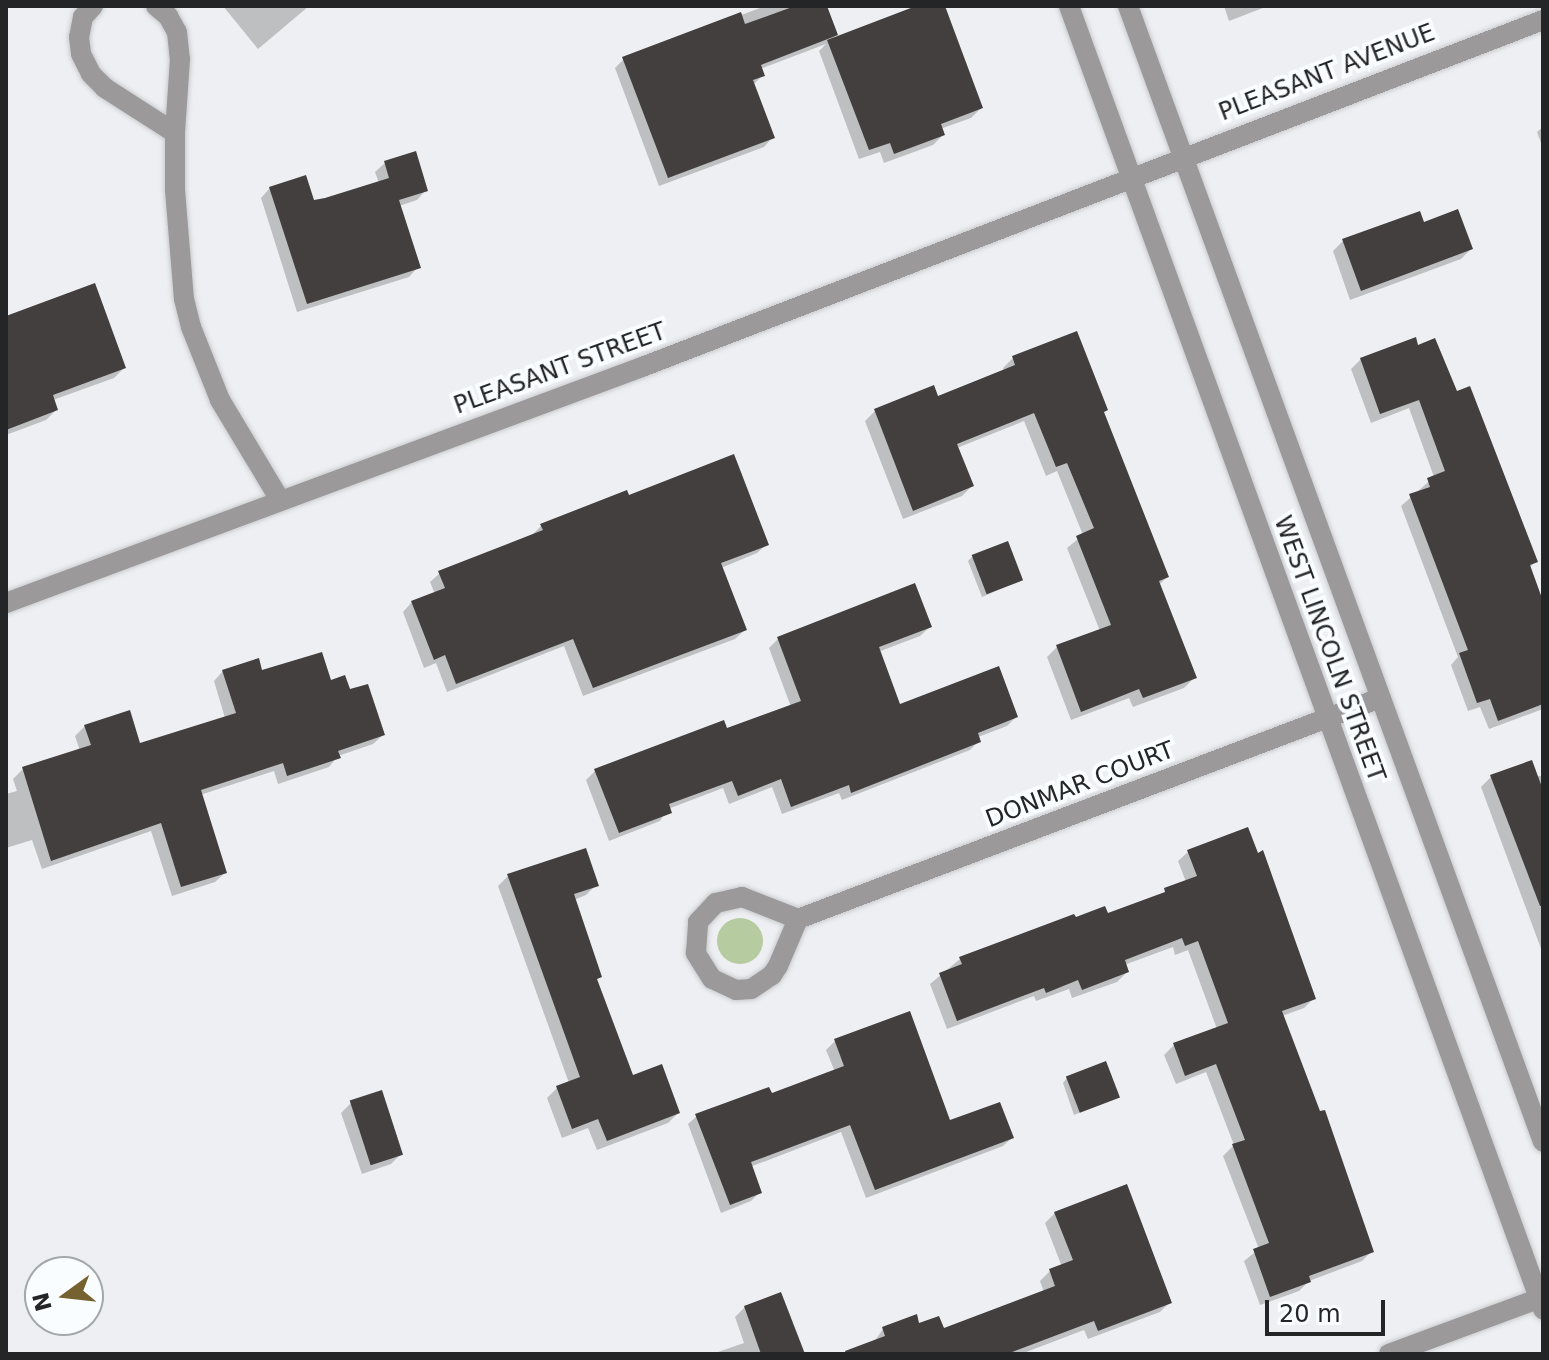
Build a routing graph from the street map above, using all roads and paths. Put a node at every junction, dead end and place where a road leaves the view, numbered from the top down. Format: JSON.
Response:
{"nodes":[{"id":1,"x":93,"y":6,"type":"edge"},
{"id":2,"x":156,"y":6,"type":"edge"},
{"id":3,"x":1069,"y":6,"type":"edge"},
{"id":4,"x":1128,"y":6,"type":"edge"},
{"id":5,"x":1543,"y":20,"type":"edge"},
{"id":6,"x":175,"y":133,"type":"junction"},
{"id":7,"x":1185,"y":155,"type":"junction"},
{"id":8,"x":1130,"y":176,"type":"junction"},
{"id":9,"x":280,"y":500,"type":"junction"},
{"id":10,"x":6,"y":603,"type":"edge"},
{"id":11,"x":1380,"y":698,"type":"junction"},
{"id":12,"x":1326,"y":718,"type":"junction"},
{"id":13,"x":798,"y":919,"type":"junction"},
{"id":14,"x":1543,"y":1142,"type":"edge"},
{"id":15,"x":1542,"y":1301,"type":"edge"},
{"id":16,"x":1389,"y":1354,"type":"edge"}],
"edges":[{"from":1,"to":6,"type":"street"},
{"from":2,"to":6,"type":"street"},
{"from":3,"to":8,"type":"street","name":"WEST LINCOLN STREET"},
{"from":4,"to":7,"type":"street","name":"WEST LINCOLN STREET"},
{"from":5,"to":7,"type":"street","name":"PLEASANT AVENUE"},
{"from":6,"to":9,"type":"street"},
{"from":7,"to":8,"type":"street","name":"PLEASANT AVENUE"},
{"from":7,"to":11,"type":"street","name":"WEST LINCOLN STREET"},
{"from":8,"to":9,"type":"street","name":"PLEASANT STREET"},
{"from":8,"to":12,"type":"street","name":"WEST LINCOLN STREET"},
{"from":9,"to":10,"type":"street","name":"PLEASANT STREET"},
{"from":11,"to":12,"type":"street","name":"DONMAR COURT"},
{"from":11,"to":14,"type":"street","name":"WEST LINCOLN STREET"},
{"from":12,"to":13,"type":"street","name":"DONMAR COURT"},
{"from":12,"to":15,"type":"street","name":"WEST LINCOLN STREET"},
{"from":13,"to":13,"type":"street"},
{"from":15,"to":16,"type":"street"}]}
